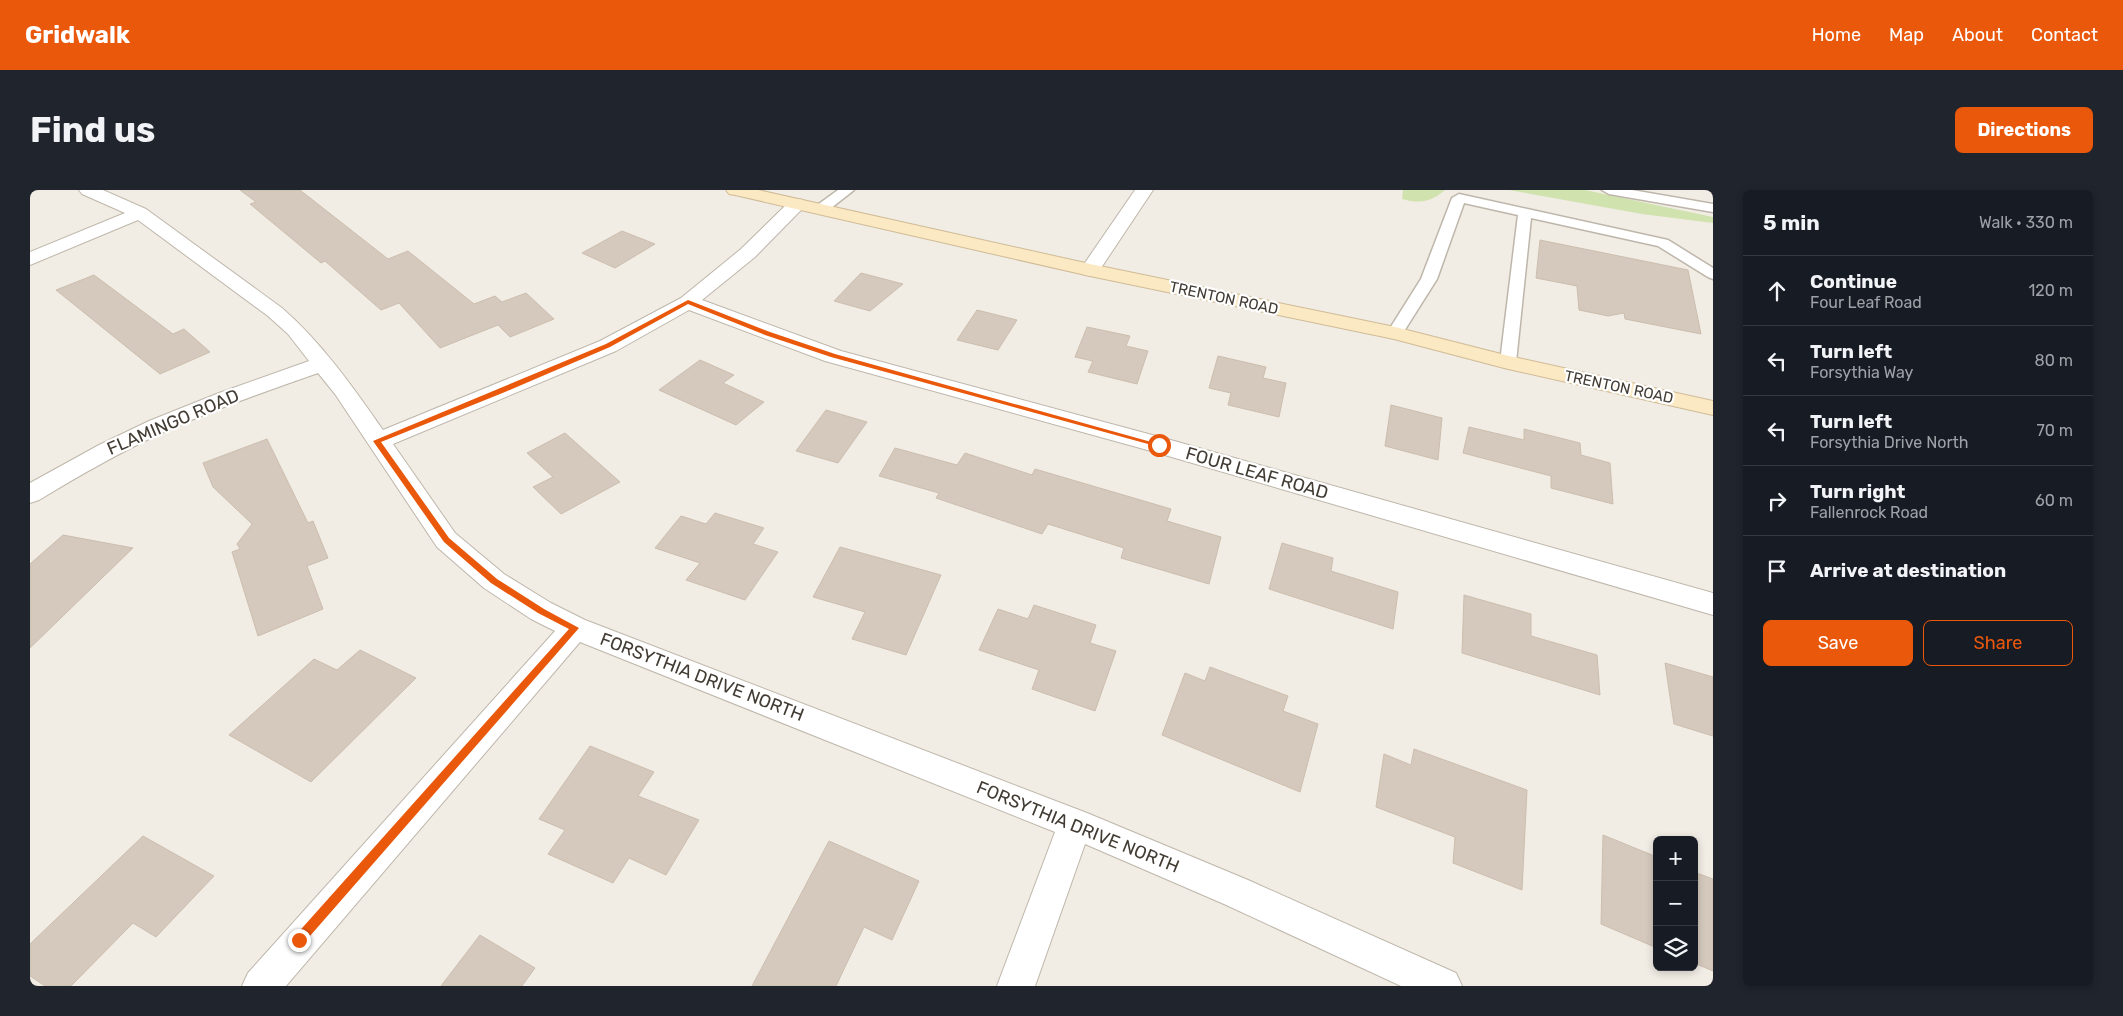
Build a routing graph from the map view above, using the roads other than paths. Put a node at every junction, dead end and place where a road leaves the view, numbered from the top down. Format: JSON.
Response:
{"nodes":[{"id":1,"x":88,"y":190,"type":"edge"},
{"id":2,"x":735,"y":190,"type":"edge"},
{"id":3,"x":847,"y":190,"type":"edge"},
{"id":4,"x":1144,"y":190,"type":"edge"},
{"id":5,"x":1610,"y":190,"type":"edge"},
{"id":6,"x":797,"y":204,"type":"junction"},
{"id":7,"x":1713,"y":208,"type":"edge"},
{"id":8,"x":821,"y":209,"type":"junction"},
{"id":9,"x":1524,"y":212,"type":"junction"},
{"id":10,"x":140,"y":213,"type":"junction"},
{"id":11,"x":30,"y":259,"type":"edge"},
{"id":12,"x":1090,"y":270,"type":"junction"},
{"id":13,"x":1713,"y":274,"type":"edge"},
{"id":14,"x":688,"y":302,"type":"junction"},
{"id":15,"x":1395,"y":333,"type":"junction"},
{"id":16,"x":1508,"y":362,"type":"junction"},
{"id":17,"x":323,"y":364,"type":"junction"},
{"id":18,"x":1713,"y":408,"type":"edge"},
{"id":19,"x":376,"y":441,"type":"junction"},
{"id":20,"x":30,"y":494,"type":"edge"},
{"id":21,"x":1713,"y":604,"type":"edge"},
{"id":22,"x":575,"y":628,"type":"junction"},
{"id":23,"x":1076,"y":824,"type":"junction"},
{"id":24,"x":261,"y":986,"type":"edge"},
{"id":25,"x":1016,"y":986,"type":"edge"},
{"id":26,"x":1443,"y":986,"type":"edge"}],
"edges":[{"from":1,"to":10,"type":"street","name":"FORSYTHIA DRIVE NORTH"},
{"from":2,"to":6,"type":"main road","name":"TRENTON ROAD"},
{"from":3,"to":8,"type":"lane"},
{"from":4,"to":12,"type":"street"},
{"from":5,"to":7,"type":"lane"},
{"from":6,"to":8,"type":"main road","name":"TRENTON ROAD"},
{"from":6,"to":14,"type":"street"},
{"from":8,"to":12,"type":"main road","name":"TRENTON ROAD"},
{"from":9,"to":13,"type":"lane"},
{"from":9,"to":15,"type":"lane"},
{"from":9,"to":16,"type":"lane"},
{"from":10,"to":11,"type":"street"},
{"from":10,"to":17,"type":"street","name":"FORSYTHIA DRIVE NORTH"},
{"from":12,"to":15,"type":"main road","name":"TRENTON ROAD"},
{"from":14,"to":19,"type":"street"},
{"from":14,"to":21,"type":"street","name":"FOUR LEAF ROAD"},
{"from":15,"to":16,"type":"main road","name":"TRENTON ROAD"},
{"from":16,"to":18,"type":"main road","name":"TRENTON ROAD"},
{"from":17,"to":19,"type":"street","name":"FORSYTHIA DRIVE NORTH"},
{"from":17,"to":20,"type":"street","name":"FLAMINGO ROAD"},
{"from":19,"to":22,"type":"street","name":"FORSYTHIA DRIVE NORTH"},
{"from":22,"to":23,"type":"street","name":"FORSYTHIA DRIVE NORTH"},
{"from":22,"to":24,"type":"street"},
{"from":23,"to":25,"type":"street"},
{"from":23,"to":26,"type":"street","name":"FORSYTHIA DRIVE NORTH"}]}
